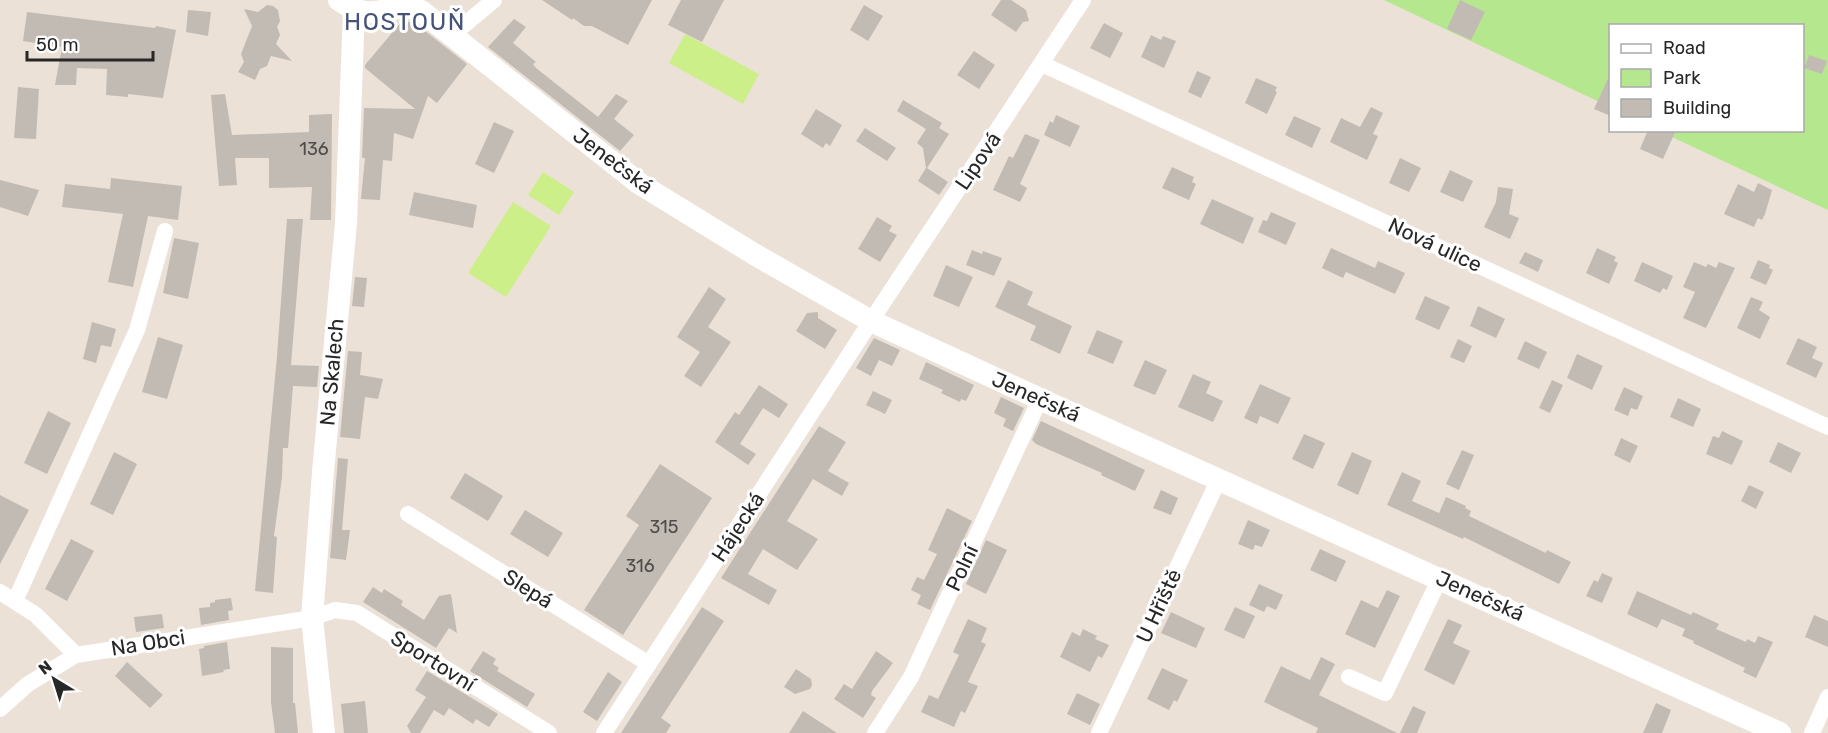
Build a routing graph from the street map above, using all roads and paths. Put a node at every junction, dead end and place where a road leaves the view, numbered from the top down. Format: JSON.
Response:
{"nodes":[{"id":1,"x":494,"y":0,"type":"edge"},
{"id":2,"x":1083,"y":0,"type":"edge"},
{"id":3,"x":361,"y":6,"type":"edge"},
{"id":4,"x":452,"y":35,"type":"junction"},
{"id":5,"x":1042,"y":64,"type":"junction"},
{"id":6,"x":165,"y":231,"type":"dead end"},
{"id":7,"x":871,"y":321,"type":"junction"},
{"id":8,"x":1040,"y":399,"type":"junction"},
{"id":9,"x":1828,"y":427,"type":"edge"},
{"id":10,"x":1219,"y":479,"type":"junction"},
{"id":11,"x":408,"y":514,"type":"dead end"},
{"id":12,"x":1440,"y":578,"type":"junction"},
{"id":13,"x":0,"y":592,"type":"edge"},
{"id":14,"x":15,"y":601,"type":"junction"},
{"id":15,"x":312,"y":618,"type":"junction"},
{"id":16,"x":76,"y":655,"type":"junction"},
{"id":17,"x":649,"y":664,"type":"junction"},
{"id":18,"x":1349,"y":677,"type":"dead end"},
{"id":19,"x":1828,"y":697,"type":"edge"},
{"id":20,"x":0,"y":709,"type":"edge"},
{"id":21,"x":324,"y":733,"type":"edge"},
{"id":22,"x":549,"y":733,"type":"edge"},
{"id":23,"x":604,"y":733,"type":"edge"},
{"id":24,"x":875,"y":733,"type":"edge"},
{"id":25,"x":1099,"y":733,"type":"edge"},
{"id":26,"x":1780,"y":733,"type":"edge"},
{"id":27,"x":1812,"y":733,"type":"edge"}],
"edges":[{"from":1,"to":4,"type":"street"},
{"from":2,"to":5,"type":"street","name":"Lipová"},
{"from":3,"to":4,"type":"street","name":"Jenečská"},
{"from":3,"to":15,"type":"street","name":"Na Skalech"},
{"from":4,"to":7,"type":"street","name":"Jenečská"},
{"from":5,"to":7,"type":"street","name":"Lipová"},
{"from":5,"to":9,"type":"street","name":"Nová ulice"},
{"from":6,"to":14,"type":"street"},
{"from":7,"to":8,"type":"street","name":"Jenečská"},
{"from":7,"to":17,"type":"street","name":"Hájecká"},
{"from":8,"to":10,"type":"street","name":"Jenečská"},
{"from":8,"to":24,"type":"street","name":"Polní"},
{"from":10,"to":12,"type":"street","name":"Jenečská"},
{"from":10,"to":25,"type":"street","name":"U Hřiště"},
{"from":11,"to":17,"type":"street","name":"Slepá"},
{"from":12,"to":18,"type":"street"},
{"from":12,"to":26,"type":"street","name":"Jenečská"},
{"from":13,"to":14,"type":"street"},
{"from":14,"to":16,"type":"street"},
{"from":15,"to":16,"type":"street","name":"Na Obci"},
{"from":15,"to":21,"type":"street","name":"Na Skalech"},
{"from":15,"to":22,"type":"street","name":"Sportovní"},
{"from":16,"to":20,"type":"street","name":"Na Obci"},
{"from":17,"to":23,"type":"street","name":"Hájecká"},
{"from":19,"to":27,"type":"street"}]}
